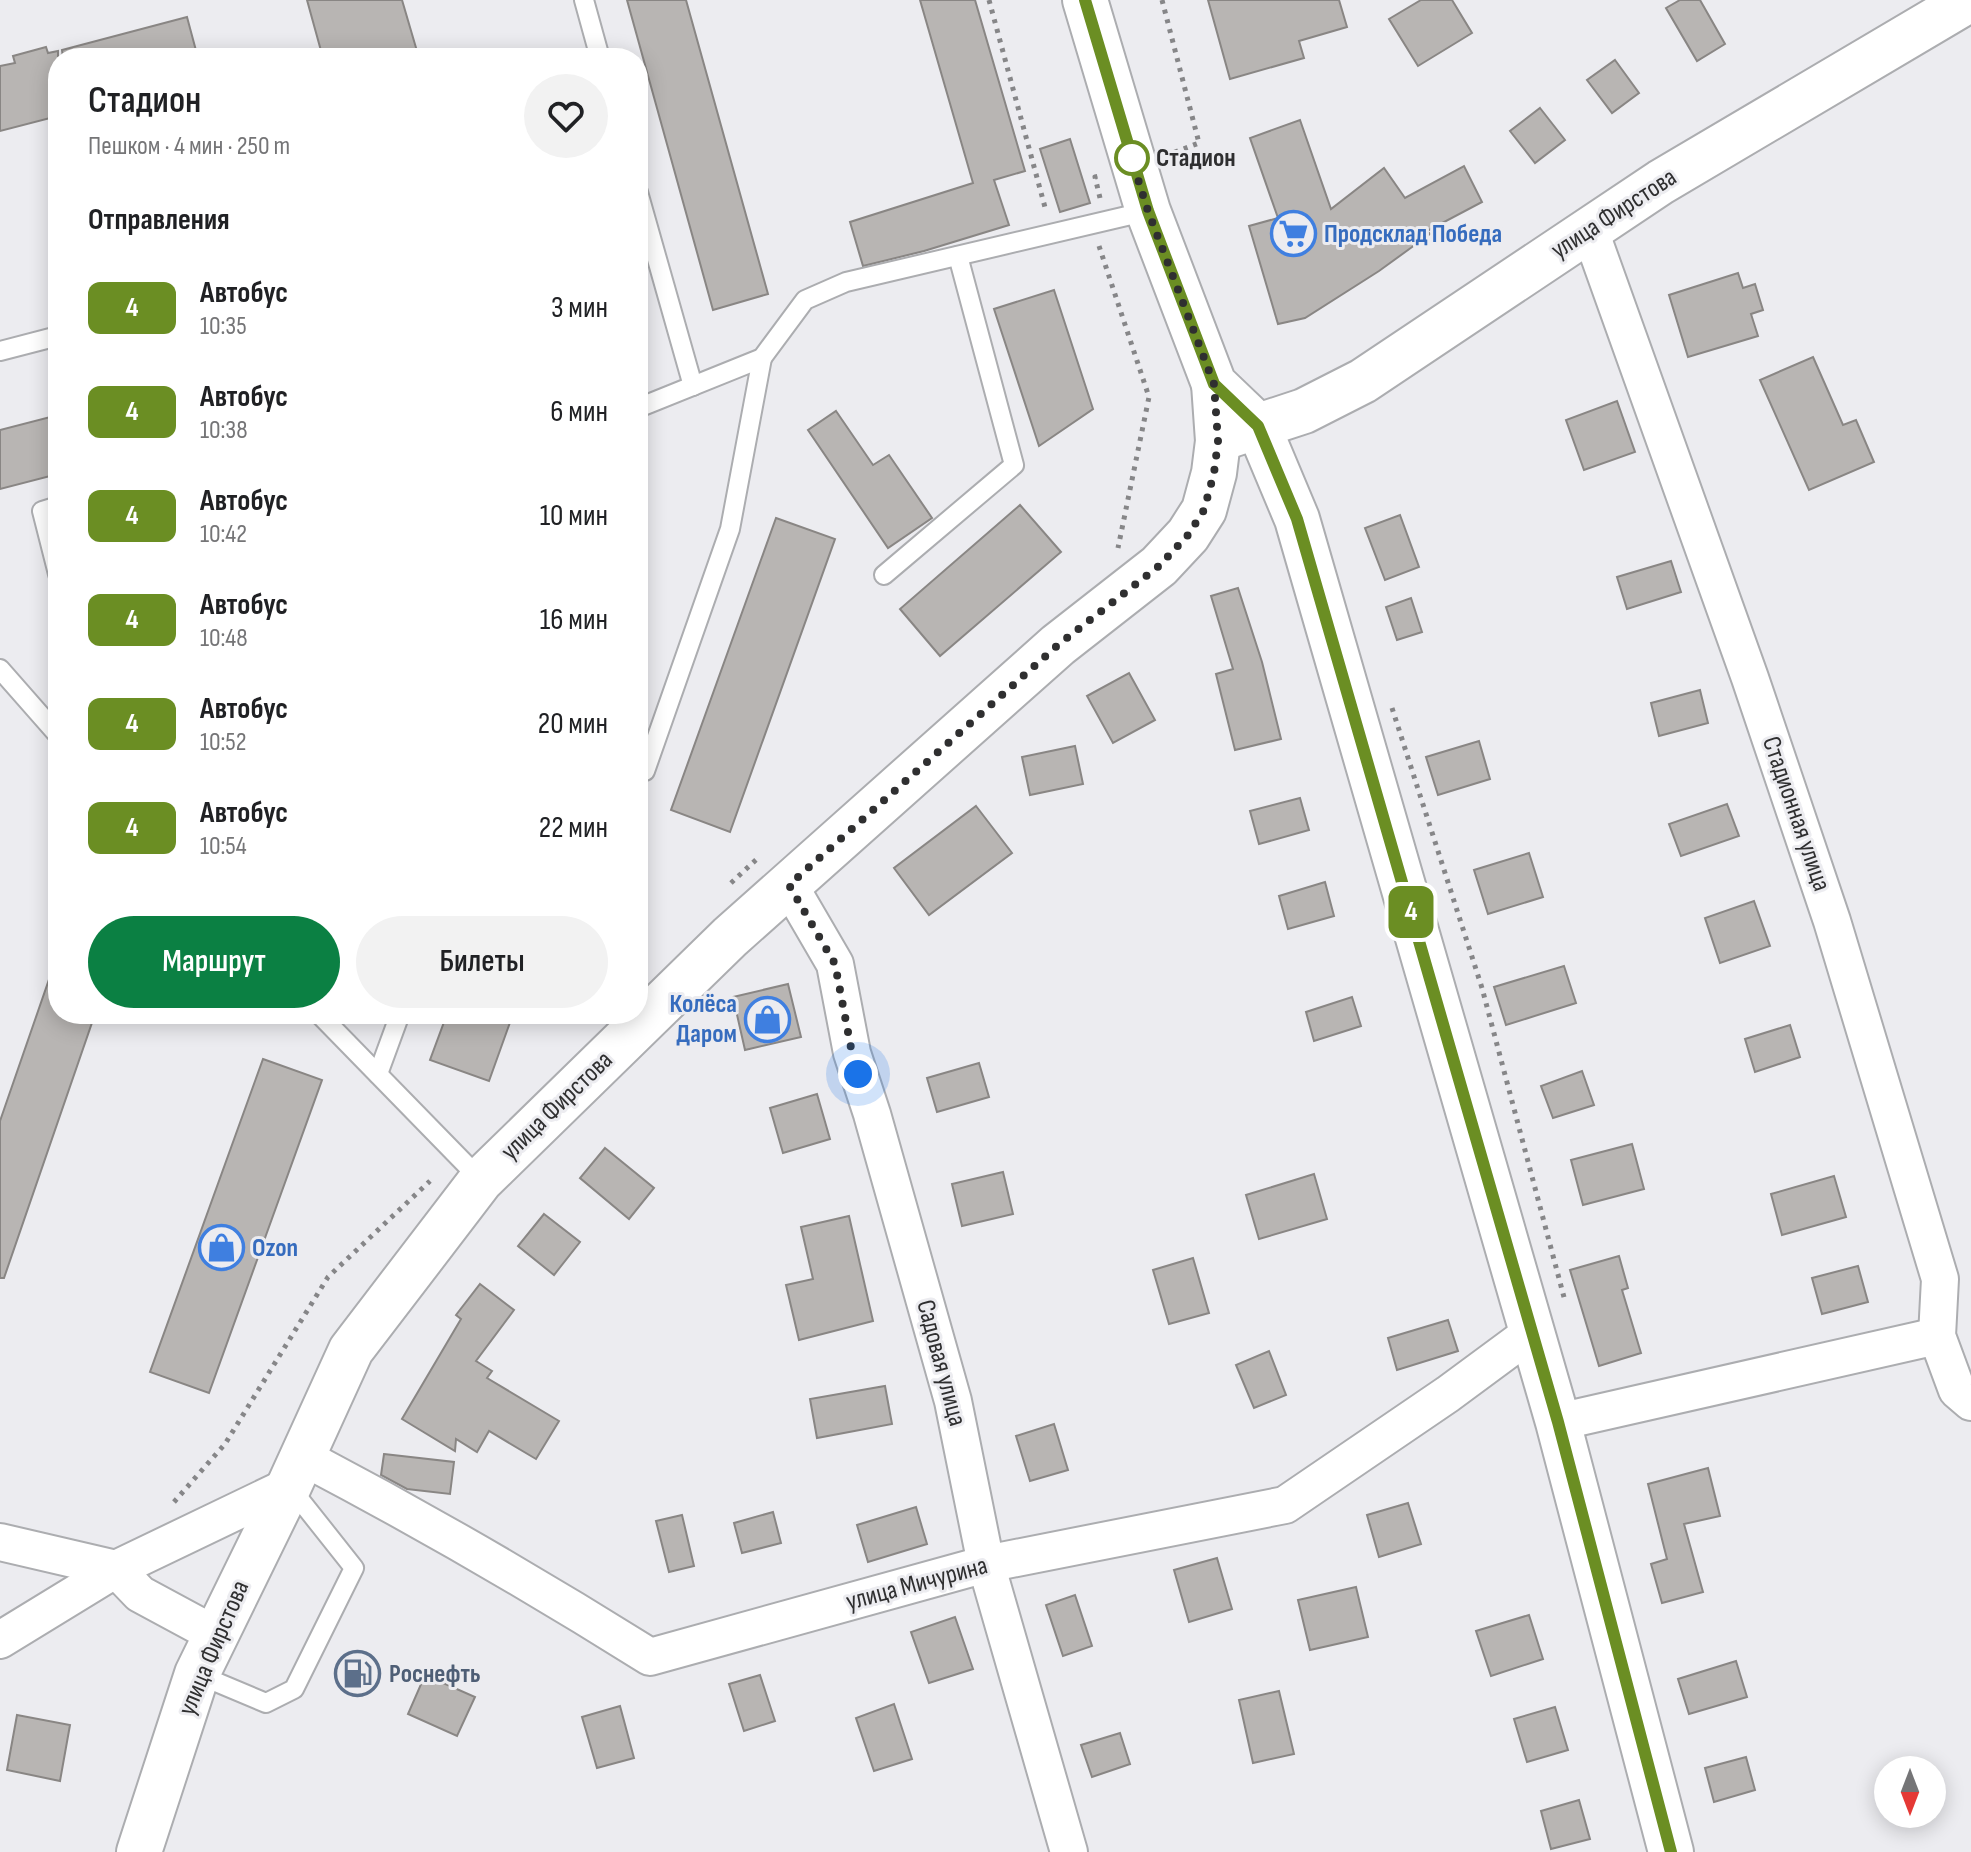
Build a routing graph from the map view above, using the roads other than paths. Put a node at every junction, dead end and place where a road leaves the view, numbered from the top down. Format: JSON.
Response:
{"nodes":[{"id":1,"x":584,"y":0,"type":"edge"},
{"id":2,"x":1085,"y":0,"type":"edge"},
{"id":3,"x":1969,"y":0,"type":"edge"},
{"id":4,"x":597,"y":48,"type":"edge"},
{"id":5,"x":1148,"y":211,"type":"junction"},
{"id":6,"x":648,"y":227,"type":"edge"},
{"id":7,"x":1589,"y":228,"type":"junction"},
{"id":8,"x":958,"y":256,"type":"junction"},
{"id":9,"x":48,"y":339,"type":"edge"},
{"id":10,"x":0,"y":351,"type":"edge"},
{"id":11,"x":762,"y":358,"type":"junction"},
{"id":12,"x":1214,"y":384,"type":"junction"},
{"id":13,"x":693,"y":386,"type":"junction"},
{"id":14,"x":648,"y":404,"type":"edge"},
{"id":15,"x":1258,"y":426,"type":"junction"},
{"id":16,"x":1218,"y":441,"type":"junction"},
{"id":17,"x":48,"y":509,"type":"edge"},
{"id":18,"x":48,"y":535,"type":"edge"},
{"id":19,"x":884,"y":575,"type":"dead end"},
{"id":20,"x":0,"y":669,"type":"edge"},
{"id":21,"x":48,"y":724,"type":"edge"},
{"id":22,"x":648,"y":762,"type":"edge"},
{"id":23,"x":775,"y":870,"type":"junction"},
{"id":24,"x":648,"y":1010,"type":"edge"},
{"id":25,"x":329,"y":1024,"type":"edge"},
{"id":26,"x":396,"y":1024,"type":"edge"},
{"id":27,"x":632,"y":1024,"type":"edge"},
{"id":28,"x":378,"y":1074,"type":"junction"},
{"id":29,"x":469,"y":1168,"type":"junction"},
{"id":30,"x":1532,"y":1332,"type":"junction"},
{"id":31,"x":1937,"y":1336,"type":"junction"},
{"id":32,"x":1971,"y":1402,"type":"edge"},
{"id":33,"x":1558,"y":1422,"type":"junction"},
{"id":34,"x":296,"y":1471,"type":"junction"},
{"id":35,"x":0,"y":1542,"type":"edge"},
{"id":36,"x":986,"y":1564,"type":"junction"},
{"id":37,"x":116,"y":1569,"type":"junction"},
{"id":38,"x":216,"y":1635,"type":"junction"},
{"id":39,"x":0,"y":1640,"type":"edge"},
{"id":40,"x":197,"y":1674,"type":"junction"},
{"id":41,"x":139,"y":1852,"type":"edge"},
{"id":42,"x":1069,"y":1852,"type":"edge"},
{"id":43,"x":1671,"y":1852,"type":"edge"}],
"edges":[{"from":1,"to":4,"type":"lane"},
{"from":2,"to":5,"type":"street"},
{"from":3,"to":7,"type":"street","name":"улица Фирстова"},
{"from":5,"to":8,"type":"lane"},
{"from":5,"to":12,"type":"street"},
{"from":6,"to":13,"type":"lane"},
{"from":7,"to":15,"type":"street","name":"улица Фирстова"},
{"from":7,"to":31,"type":"street","name":"Стадионная улица"},
{"from":8,"to":11,"type":"lane"},
{"from":8,"to":19,"type":"lane"},
{"from":9,"to":10,"type":"lane"},
{"from":11,"to":13,"type":"lane"},
{"from":11,"to":22,"type":"lane"},
{"from":12,"to":15,"type":"street"},
{"from":12,"to":16,"type":"street","name":"улица Фирстова"},
{"from":13,"to":14,"type":"lane"},
{"from":15,"to":16,"type":"street","name":"улица Фирстова"},
{"from":15,"to":30,"type":"street"},
{"from":16,"to":23,"type":"street","name":"улица Фирстова"},
{"from":17,"to":18,"type":"lane"},
{"from":20,"to":21,"type":"lane"},
{"from":23,"to":24,"type":"street","name":"улица Фирстова"},
{"from":23,"to":36,"type":"street","name":"Садовая улица"},
{"from":25,"to":28,"type":"lane"},
{"from":26,"to":28,"type":"lane"},
{"from":27,"to":29,"type":"street","name":"улица Фирстова"},
{"from":28,"to":29,"type":"lane"},
{"from":29,"to":34,"type":"street","name":"улица Фирстова"},
{"from":30,"to":33,"type":"street"},
{"from":30,"to":36,"type":"street","name":"улица Мичурина"},
{"from":31,"to":32,"type":"street","name":"Стадионная улица"},
{"from":31,"to":33,"type":"street"},
{"from":33,"to":43,"type":"street"},
{"from":34,"to":36,"type":"street","name":"улица Мичурина"},
{"from":34,"to":37,"type":"street"},
{"from":34,"to":38,"type":"street","name":"улица Фирстова"},
{"from":34,"to":40,"type":"lane"},
{"from":35,"to":37,"type":"street"},
{"from":36,"to":42,"type":"street","name":"Садовая улица"},
{"from":37,"to":38,"type":"street"},
{"from":37,"to":39,"type":"street"},
{"from":38,"to":40,"type":"street","name":"улица Фирстова"},
{"from":40,"to":41,"type":"street","name":"улица Фирстова"}]}
